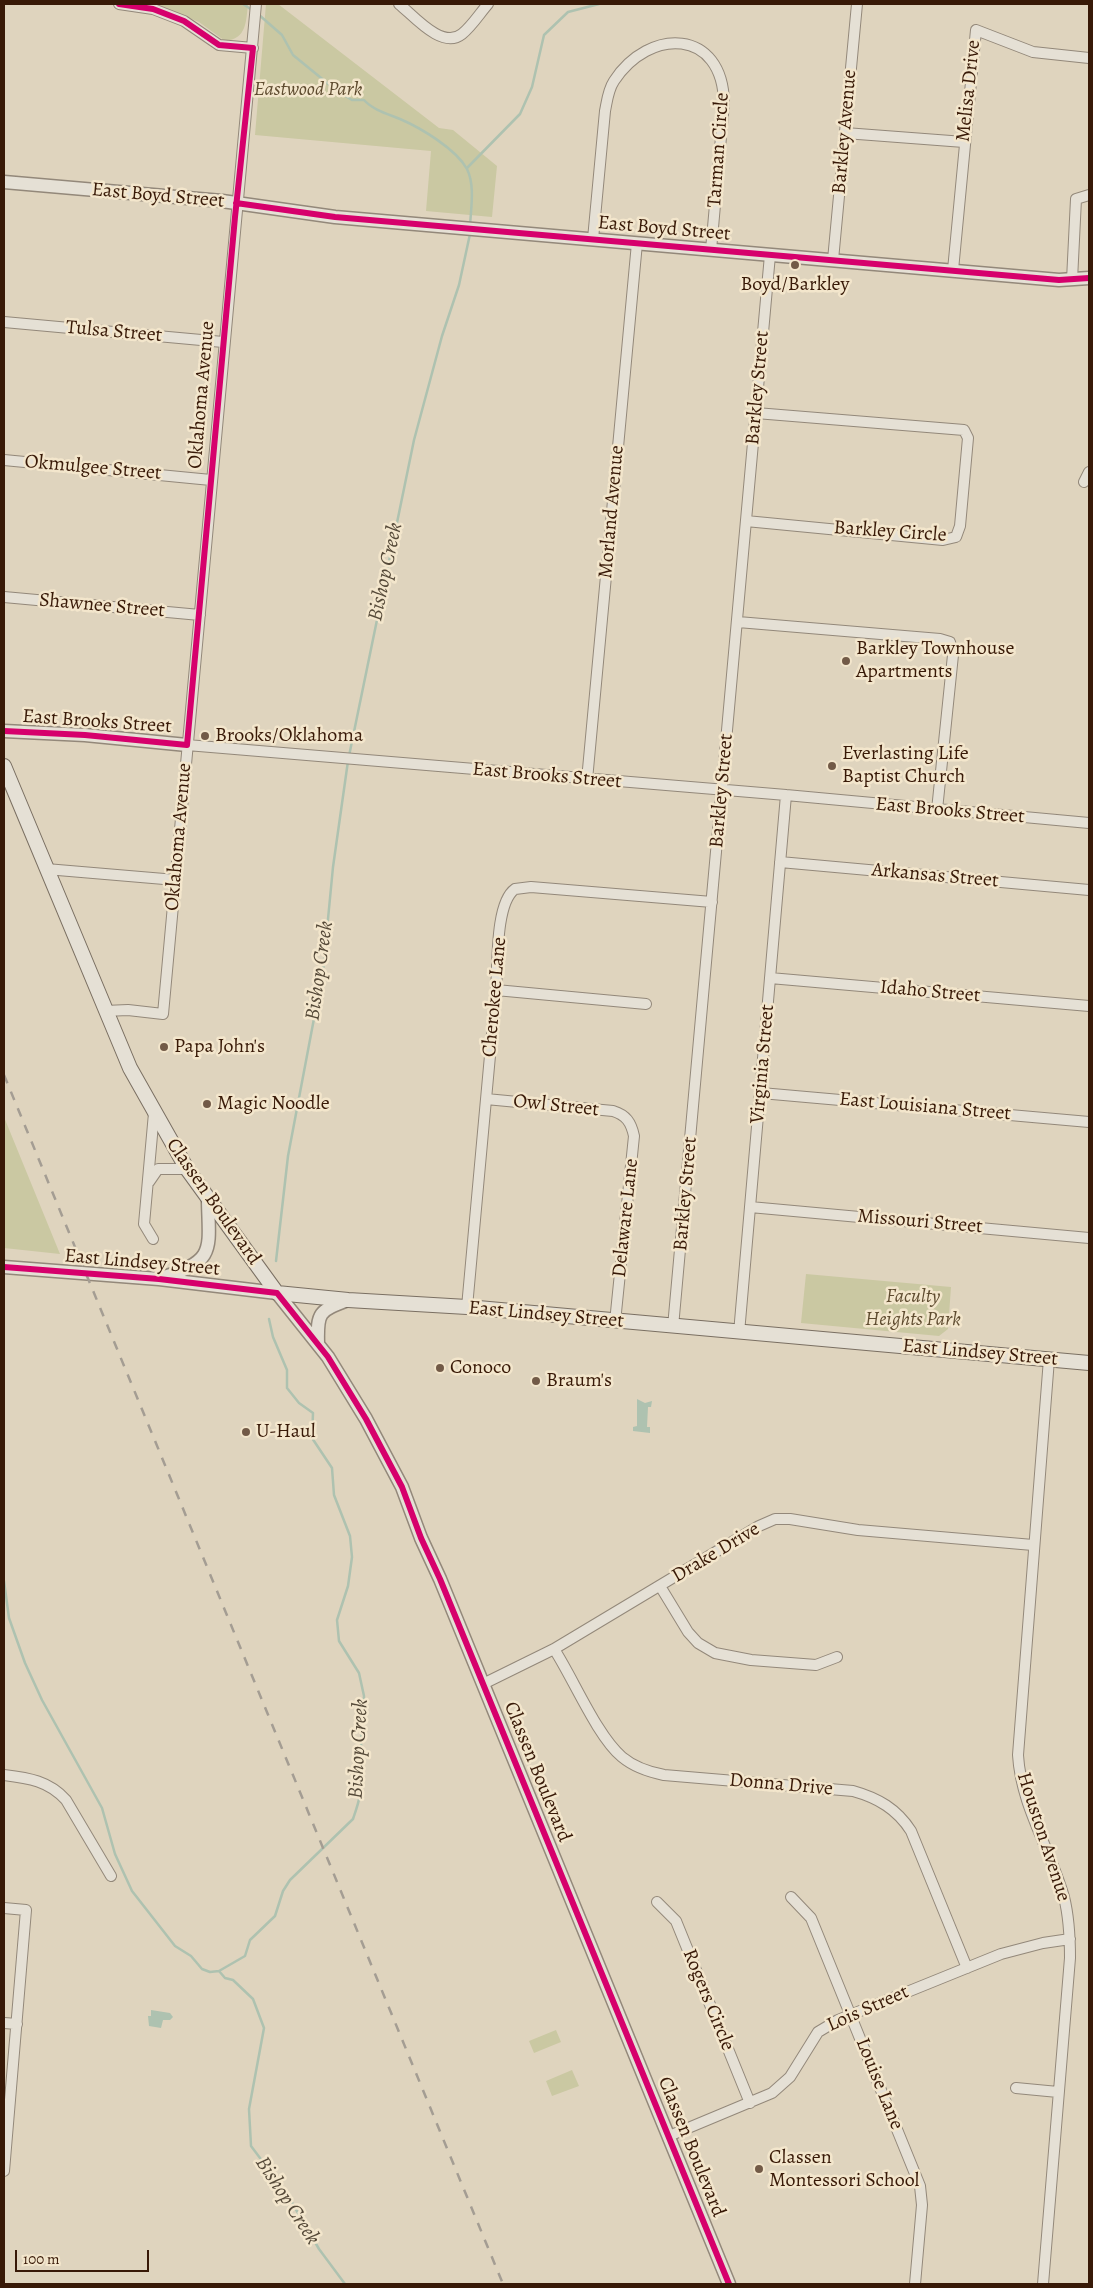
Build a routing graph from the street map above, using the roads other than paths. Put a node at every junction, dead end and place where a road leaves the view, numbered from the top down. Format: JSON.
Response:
{"nodes":[{"id":1,"x":119,"y":4,"type":"edge"},
{"id":2,"x":256,"y":4,"type":"edge"},
{"id":3,"x":399,"y":4,"type":"edge"},
{"id":4,"x":488,"y":4,"type":"edge"},
{"id":5,"x":857,"y":4,"type":"edge"},
{"id":6,"x":253,"y":48,"type":"junction"},
{"id":7,"x":1089,"y":58,"type":"edge"},
{"id":8,"x":845,"y":133,"type":"junction"},
{"id":9,"x":964,"y":142,"type":"junction"},
{"id":10,"x":4,"y":182,"type":"edge"},
{"id":11,"x":1089,"y":195,"type":"edge"},
{"id":12,"x":236,"y":203,"type":"junction"},
{"id":13,"x":593,"y":239,"type":"junction"},
{"id":14,"x":637,"y":243,"type":"junction"},
{"id":15,"x":711,"y":250,"type":"junction"},
{"id":16,"x":770,"y":255,"type":"junction"},
{"id":17,"x":834,"y":260,"type":"junction"},
{"id":18,"x":953,"y":270,"type":"junction"},
{"id":19,"x":1089,"y":278,"type":"edge"},
{"id":20,"x":1072,"y":280,"type":"junction"},
{"id":21,"x":4,"y":322,"type":"edge"},
{"id":22,"x":224,"y":342,"type":"junction"},
{"id":23,"x":756,"y":413,"type":"junction"},
{"id":24,"x":4,"y":460,"type":"edge"},
{"id":25,"x":1089,"y":472,"type":"edge"},
{"id":26,"x":211,"y":480,"type":"junction"},
{"id":27,"x":1084,"y":482,"type":"dead end"},
{"id":28,"x":746,"y":521,"type":"junction"},
{"id":29,"x":4,"y":597,"type":"edge"},
{"id":30,"x":200,"y":615,"type":"junction"},
{"id":31,"x":738,"y":622,"type":"junction"},
{"id":32,"x":4,"y":731,"type":"edge"},
{"id":33,"x":22,"y":733,"type":"junction"},
{"id":34,"x":4,"y":742,"type":"edge"},
{"id":35,"x":187,"y":744,"type":"junction"},
{"id":36,"x":4,"y":766,"type":"edge"},
{"id":37,"x":587,"y":780,"type":"junction"},
{"id":38,"x":723,"y":790,"type":"junction"},
{"id":39,"x":786,"y":795,"type":"junction"},
{"id":40,"x":937,"y":810,"type":"junction"},
{"id":41,"x":1089,"y":824,"type":"edge"},
{"id":42,"x":780,"y":862,"type":"junction"},
{"id":43,"x":46,"y":869,"type":"junction"},
{"id":44,"x":176,"y":880,"type":"junction"},
{"id":45,"x":1089,"y":890,"type":"edge"},
{"id":46,"x":712,"y":902,"type":"junction"},
{"id":47,"x":770,"y":978,"type":"junction"},
{"id":48,"x":496,"y":990,"type":"junction"},
{"id":49,"x":646,"y":1004,"type":"dead end"},
{"id":50,"x":1089,"y":1006,"type":"edge"},
{"id":51,"x":105,"y":1011,"type":"junction"},
{"id":52,"x":761,"y":1093,"type":"junction"},
{"id":53,"x":486,"y":1099,"type":"junction"},
{"id":54,"x":154,"y":1113,"type":"junction"},
{"id":55,"x":626,"y":1117,"type":"joint"},
{"id":56,"x":1089,"y":1122,"type":"edge"},
{"id":57,"x":187,"y":1169,"type":"junction"},
{"id":58,"x":148,"y":1185,"type":"junction"},
{"id":59,"x":208,"y":1201,"type":"junction"},
{"id":60,"x":750,"y":1207,"type":"junction"},
{"id":61,"x":1089,"y":1238,"type":"edge"},
{"id":62,"x":153,"y":1240,"type":"dead end"},
{"id":63,"x":4,"y":1267,"type":"edge"},
{"id":64,"x":159,"y":1279,"type":"junction"},
{"id":65,"x":277,"y":1293,"type":"junction"},
{"id":66,"x":348,"y":1300,"type":"junction"},
{"id":67,"x":467,"y":1307,"type":"junction"},
{"id":68,"x":615,"y":1322,"type":"junction"},
{"id":69,"x":673,"y":1326,"type":"junction"},
{"id":70,"x":739,"y":1332,"type":"junction"},
{"id":71,"x":318,"y":1343,"type":"junction"},
{"id":72,"x":1049,"y":1359,"type":"junction"},
{"id":73,"x":1089,"y":1363,"type":"edge"},
{"id":74,"x":1034,"y":1545,"type":"junction"},
{"id":75,"x":660,"y":1586,"type":"junction"},
{"id":76,"x":554,"y":1649,"type":"junction"},
{"id":77,"x":837,"y":1657,"type":"dead end"},
{"id":78,"x":484,"y":1684,"type":"junction"},
{"id":79,"x":4,"y":1775,"type":"edge"},
{"id":80,"x":112,"y":1876,"type":"dead end"},
{"id":81,"x":791,"y":1897,"type":"dead end"},
{"id":82,"x":657,"y":1902,"type":"dead end"},
{"id":83,"x":4,"y":1908,"type":"edge"},
{"id":84,"x":1070,"y":1939,"type":"junction"},
{"id":85,"x":967,"y":1968,"type":"junction"},
{"id":86,"x":850,"y":2014,"type":"junction"},
{"id":87,"x":4,"y":2023,"type":"edge"},
{"id":88,"x":16,"y":2024,"type":"junction"},
{"id":89,"x":1016,"y":2088,"type":"dead end"},
{"id":90,"x":1058,"y":2092,"type":"junction"},
{"id":91,"x":750,"y":2103,"type":"junction"},
{"id":92,"x":669,"y":2136,"type":"junction"},
{"id":93,"x":5,"y":2137,"type":"edge"},
{"id":94,"x":4,"y":2171,"type":"edge"},
{"id":95,"x":730,"y":2284,"type":"edge"},
{"id":96,"x":915,"y":2284,"type":"edge"},
{"id":97,"x":1043,"y":2284,"type":"edge"}],
"edges":[{"from":1,"to":6,"type":"street"},
{"from":2,"to":6,"type":"street","name":"Oklahoma Avenue"},
{"from":3,"to":4,"type":"street"},
{"from":5,"to":8,"type":"street","name":"Barkley Avenue"},
{"from":6,"to":12,"type":"street","name":"Oklahoma Avenue"},
{"from":7,"to":9,"type":"street","name":"Melisa Drive"},
{"from":8,"to":9,"type":"street"},
{"from":8,"to":17,"type":"street","name":"Barkley Avenue"},
{"from":9,"to":18,"type":"street","name":"Melisa Drive"},
{"from":10,"to":12,"type":"street","name":"East Boyd Street"},
{"from":11,"to":20,"type":"street"},
{"from":12,"to":13,"type":"street","name":"East Boyd Street"},
{"from":12,"to":22,"type":"street","name":"Oklahoma Avenue"},
{"from":13,"to":14,"type":"street","name":"East Boyd Street"},
{"from":13,"to":15,"type":"street","name":"Tarman Circle"},
{"from":14,"to":15,"type":"street","name":"East Boyd Street"},
{"from":14,"to":37,"type":"street","name":"Morland Avenue"},
{"from":15,"to":16,"type":"street","name":"East Boyd Street"},
{"from":16,"to":17,"type":"street","name":"East Boyd Street"},
{"from":16,"to":23,"type":"street","name":"Barkley Street"},
{"from":17,"to":18,"type":"street","name":"East Boyd Street"},
{"from":18,"to":20,"type":"street","name":"East Boyd Street"},
{"from":19,"to":20,"type":"street","name":"East Boyd Street"},
{"from":21,"to":22,"type":"street","name":"Tulsa Street"},
{"from":22,"to":26,"type":"street","name":"Oklahoma Avenue"},
{"from":23,"to":28,"type":"street","name":"Barkley Street"},
{"from":23,"to":28,"type":"street","name":"Barkley Circle"},
{"from":24,"to":26,"type":"street","name":"Okmulgee Street"},
{"from":25,"to":27,"type":"street"},
{"from":26,"to":30,"type":"street","name":"Oklahoma Avenue"},
{"from":28,"to":31,"type":"street","name":"Barkley Street"},
{"from":29,"to":30,"type":"street","name":"Shawnee Street"},
{"from":30,"to":35,"type":"street","name":"Oklahoma Avenue"},
{"from":31,"to":38,"type":"street","name":"Barkley Street"},
{"from":31,"to":40,"type":"street"},
{"from":32,"to":33,"type":"street","name":"East Brooks Street"},
{"from":33,"to":34,"type":"street"},
{"from":33,"to":35,"type":"street","name":"East Brooks Street"},
{"from":35,"to":37,"type":"street","name":"East Brooks Street"},
{"from":35,"to":44,"type":"street","name":"Oklahoma Avenue"},
{"from":36,"to":43,"type":"main road","name":"Classen Boulevard"},
{"from":37,"to":38,"type":"street","name":"East Brooks Street"},
{"from":38,"to":39,"type":"street","name":"East Brooks Street"},
{"from":38,"to":46,"type":"street","name":"Barkley Street"},
{"from":39,"to":40,"type":"street","name":"East Brooks Street"},
{"from":39,"to":42,"type":"street","name":"Virginia Street"},
{"from":40,"to":41,"type":"street","name":"East Brooks Street"},
{"from":42,"to":45,"type":"street","name":"Arkansas Street"},
{"from":42,"to":47,"type":"street","name":"Virginia Street"},
{"from":43,"to":44,"type":"street"},
{"from":43,"to":51,"type":"main road","name":"Classen Boulevard"},
{"from":44,"to":51,"type":"street","name":"Oklahoma Avenue"},
{"from":46,"to":48,"type":"street","name":"Cherokee Lane"},
{"from":46,"to":69,"type":"street","name":"Barkley Street"},
{"from":47,"to":50,"type":"street","name":"Idaho Street"},
{"from":47,"to":52,"type":"street","name":"Virginia Street"},
{"from":48,"to":49,"type":"street"},
{"from":48,"to":53,"type":"street","name":"Cherokee Lane"},
{"from":51,"to":54,"type":"main road","name":"Classen Boulevard"},
{"from":52,"to":56,"type":"street","name":"East Louisiana Street"},
{"from":52,"to":60,"type":"street","name":"Virginia Street"},
{"from":53,"to":55,"type":"street","name":"Owl Street"},
{"from":53,"to":67,"type":"street","name":"Cherokee Lane"},
{"from":54,"to":57,"type":"main road","name":"Classen Boulevard"},
{"from":54,"to":58,"type":"street"},
{"from":55,"to":68,"type":"street","name":"Delaware Lane"},
{"from":57,"to":58,"type":"street"},
{"from":57,"to":59,"type":"main road","name":"Classen Boulevard"},
{"from":58,"to":62,"type":"street"},
{"from":59,"to":64,"type":"street"},
{"from":59,"to":65,"type":"main road","name":"Classen Boulevard"},
{"from":60,"to":61,"type":"street","name":"Missouri Street"},
{"from":60,"to":70,"type":"street","name":"Virginia Street"},
{"from":63,"to":64,"type":"street","name":"East Lindsey Street"},
{"from":64,"to":65,"type":"street","name":"East Lindsey Street"},
{"from":65,"to":66,"type":"main road","name":"East Lindsey Street"},
{"from":65,"to":71,"type":"street","name":"Classen Boulevard"},
{"from":66,"to":67,"type":"main road","name":"East Lindsey Street"},
{"from":66,"to":71,"type":"street"},
{"from":67,"to":68,"type":"main road","name":"East Lindsey Street"},
{"from":68,"to":69,"type":"main road","name":"East Lindsey Street"},
{"from":69,"to":70,"type":"main road","name":"East Lindsey Street"},
{"from":70,"to":72,"type":"main road","name":"East Lindsey Street"},
{"from":71,"to":78,"type":"street","name":"Classen Boulevard"},
{"from":72,"to":73,"type":"main road","name":"East Lindsey Street"},
{"from":72,"to":74,"type":"street","name":"Houston Avenue"},
{"from":74,"to":75,"type":"street","name":"Drake Drive"},
{"from":74,"to":84,"type":"street","name":"Houston Avenue"},
{"from":75,"to":76,"type":"street","name":"Drake Drive"},
{"from":75,"to":77,"type":"street"},
{"from":76,"to":78,"type":"street","name":"Drake Drive"},
{"from":76,"to":85,"type":"street","name":"Donna Drive"},
{"from":78,"to":92,"type":"street","name":"Classen Boulevard"},
{"from":79,"to":80,"type":"street"},
{"from":81,"to":86,"type":"street","name":"Louise Lane"},
{"from":82,"to":91,"type":"street","name":"Rogers Circle"},
{"from":83,"to":88,"type":"street"},
{"from":84,"to":85,"type":"street","name":"Lois Street"},
{"from":84,"to":90,"type":"street","name":"Houston Avenue"},
{"from":85,"to":86,"type":"street","name":"Lois Street"},
{"from":86,"to":91,"type":"street","name":"Lois Street"},
{"from":86,"to":96,"type":"street","name":"Louise Lane"},
{"from":87,"to":88,"type":"street"},
{"from":88,"to":93,"type":"street"},
{"from":89,"to":90,"type":"street"},
{"from":90,"to":97,"type":"street","name":"Houston Avenue"},
{"from":91,"to":92,"type":"street","name":"Lois Street"},
{"from":92,"to":95,"type":"street","name":"Classen Boulevard"},
{"from":93,"to":94,"type":"street"}]}
